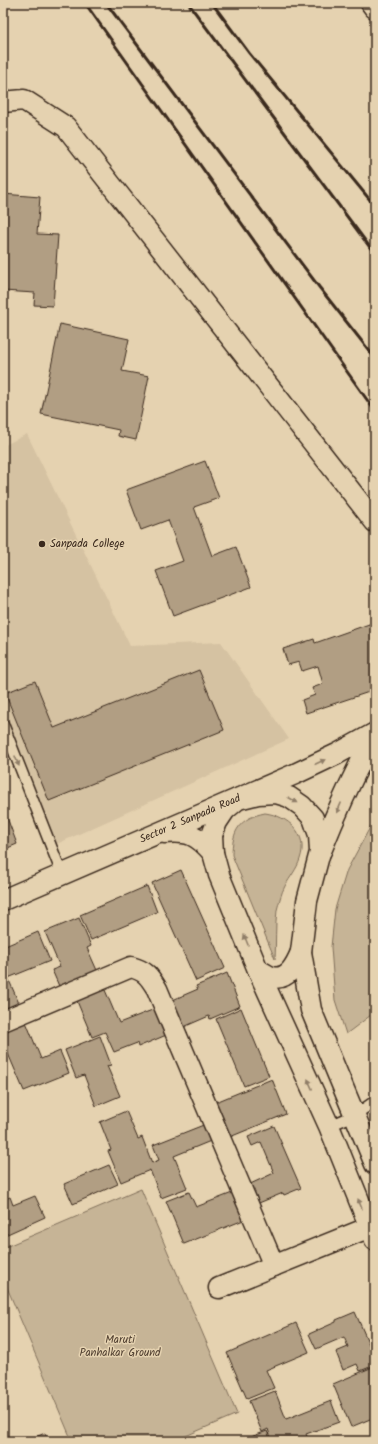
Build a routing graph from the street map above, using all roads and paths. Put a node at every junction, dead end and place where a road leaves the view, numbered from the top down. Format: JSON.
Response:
{"nodes":[{"id":1,"x":372,"y":3,"type":"edge"},
{"id":2,"x":375,"y":7,"type":"edge"},
{"id":3,"x":3,"y":102,"type":"edge"},
{"id":4,"x":375,"y":522,"type":"edge"},
{"id":5,"x":3,"y":724,"type":"edge"},
{"id":6,"x":375,"y":734,"type":"edge"},
{"id":7,"x":238,"y":799,"type":"junction"},
{"id":8,"x":156,"y":834,"type":"junction"},
{"id":9,"x":320,"y":852,"type":"junction"},
{"id":10,"x":213,"y":853,"type":"junction"},
{"id":11,"x":62,"y":874,"type":"junction"},
{"id":12,"x":3,"y":900,"type":"edge"},
{"id":13,"x":301,"y":952,"type":"junction"},
{"id":14,"x":258,"y":970,"type":"junction"},
{"id":15,"x":3,"y":1021,"type":"edge"},
{"id":16,"x":375,"y":1101,"type":"edge"},
{"id":17,"x":355,"y":1115,"type":"junction"},
{"id":18,"x":328,"y":1126,"type":"junction"},
{"id":19,"x":375,"y":1164,"type":"edge"},
{"id":20,"x":372,"y":1234,"type":"edge"},
{"id":21,"x":274,"y":1266,"type":"junction"},
{"id":22,"x":219,"y":1288,"type":"dead end"}],
"edges":[{"from":1,"to":2,"type":"main road"},
{"from":3,"to":4,"type":"street"},
{"from":5,"to":11,"type":"lane","one_way":true},
{"from":7,"to":6,"type":"street","name":"Sector 2 Sanpada Road","one_way":true},
{"from":6,"to":9,"type":"street","one_way":true},
{"from":7,"to":8,"type":"street","name":"Sector 2 Sanpada Road"},
{"from":7,"to":9,"type":"street","one_way":true},
{"from":7,"to":10,"type":"street"},
{"from":8,"to":10,"type":"street"},
{"from":8,"to":11,"type":"street","name":"Sector 2 Sanpada Road"},
{"from":9,"to":13,"type":"street"},
{"from":14,"to":10,"type":"street","one_way":true},
{"from":11,"to":12,"type":"street","name":"Sector 2 Sanpada Road"},
{"from":13,"to":14,"type":"street"},
{"from":13,"to":17,"type":"street"},
{"from":18,"to":14,"type":"street","one_way":true},
{"from":15,"to":21,"type":"street"},
{"from":16,"to":17,"type":"lane"},
{"from":17,"to":18,"type":"lane"},
{"from":17,"to":19,"type":"street"},
{"from":20,"to":18,"type":"street","one_way":true},
{"from":20,"to":21,"type":"street"},
{"from":21,"to":22,"type":"street"}]}
